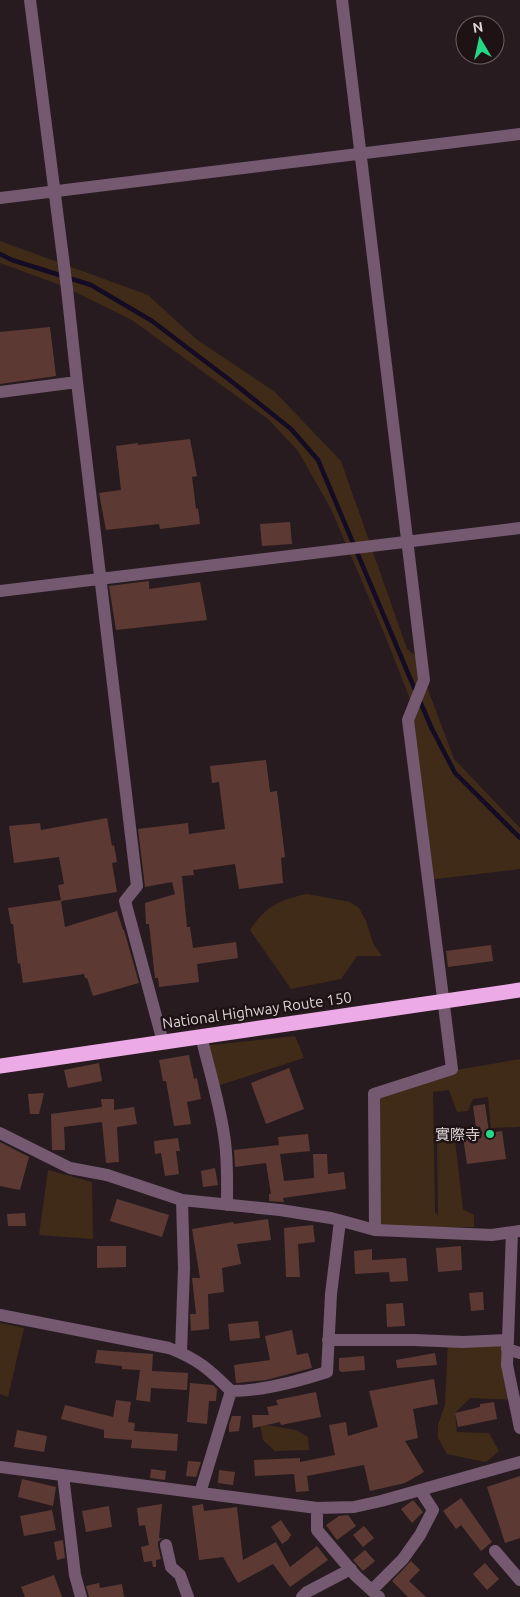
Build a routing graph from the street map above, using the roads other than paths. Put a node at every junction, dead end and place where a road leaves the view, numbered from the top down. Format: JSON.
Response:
{"nodes":[{"id":1,"x":30,"y":0,"type":"edge"},
{"id":2,"x":342,"y":0,"type":"edge"},
{"id":3,"x":520,"y":134,"type":"edge"},
{"id":4,"x":361,"y":153,"type":"junction"},
{"id":5,"x":53,"y":190,"type":"junction"},
{"id":6,"x":0,"y":198,"type":"edge"},
{"id":7,"x":77,"y":382,"type":"junction"},
{"id":8,"x":0,"y":392,"type":"edge"},
{"id":9,"x":520,"y":528,"type":"edge"},
{"id":10,"x":407,"y":542,"type":"junction"},
{"id":11,"x":100,"y":579,"type":"junction"},
{"id":12,"x":0,"y":590,"type":"edge"},
{"id":13,"x":520,"y":990,"type":"edge"},
{"id":14,"x":444,"y":1001,"type":"junction"},
{"id":15,"x":200,"y":1036,"type":"junction"},
{"id":16,"x":163,"y":1042,"type":"junction"},
{"id":17,"x":0,"y":1066,"type":"edge"},
{"id":18,"x":0,"y":1133,"type":"edge"},
{"id":19,"x":182,"y":1200,"type":"junction"},
{"id":20,"x":227,"y":1205,"type":"junction"},
{"id":21,"x":340,"y":1221,"type":"junction"},
{"id":22,"x":375,"y":1230,"type":"junction"},
{"id":23,"x":516,"y":1231,"type":"edge"},
{"id":24,"x":0,"y":1315,"type":"edge"},
{"id":25,"x":328,"y":1340,"type":"junction"},
{"id":26,"x":507,"y":1344,"type":"junction"},
{"id":27,"x":181,"y":1352,"type":"junction"},
{"id":28,"x":520,"y":1353,"type":"edge"},
{"id":29,"x":231,"y":1391,"type":"junction"},
{"id":30,"x":520,"y":1428,"type":"edge"},
{"id":31,"x":520,"y":1462,"type":"edge"},
{"id":32,"x":0,"y":1467,"type":"edge"},
{"id":33,"x":64,"y":1475,"type":"junction"},
{"id":34,"x":420,"y":1490,"type":"junction"},
{"id":35,"x":200,"y":1493,"type":"junction"},
{"id":36,"x":317,"y":1508,"type":"junction"},
{"id":37,"x":166,"y":1545,"type":"dead end"},
{"id":38,"x":496,"y":1552,"type":"dead end"},
{"id":39,"x":351,"y":1569,"type":"junction"},
{"id":40,"x":520,"y":1580,"type":"edge"},
{"id":41,"x":375,"y":1594,"type":"edge"},
{"id":42,"x":80,"y":1597,"type":"edge"},
{"id":43,"x":188,"y":1597,"type":"edge"},
{"id":44,"x":302,"y":1597,"type":"edge"}],
"edges":[{"from":1,"to":5,"type":"street"},
{"from":2,"to":4,"type":"street"},
{"from":3,"to":4,"type":"street"},
{"from":4,"to":5,"type":"street"},
{"from":4,"to":10,"type":"street"},
{"from":5,"to":6,"type":"street"},
{"from":5,"to":7,"type":"street"},
{"from":7,"to":8,"type":"street"},
{"from":7,"to":11,"type":"street"},
{"from":9,"to":10,"type":"street"},
{"from":10,"to":11,"type":"street"},
{"from":10,"to":14,"type":"street"},
{"from":11,"to":12,"type":"street"},
{"from":11,"to":16,"type":"street"},
{"from":13,"to":14,"type":"highway","name":"National Highway Route 150"},
{"from":14,"to":15,"type":"highway","name":"National Highway Route 150"},
{"from":14,"to":22,"type":"street"},
{"from":15,"to":16,"type":"highway","name":"National Highway Route 150"},
{"from":15,"to":20,"type":"street"},
{"from":16,"to":17,"type":"highway","name":"National Highway Route 150"},
{"from":18,"to":19,"type":"street"},
{"from":19,"to":20,"type":"street"},
{"from":19,"to":27,"type":"street"},
{"from":20,"to":21,"type":"street"},
{"from":21,"to":22,"type":"street"},
{"from":21,"to":25,"type":"street"},
{"from":22,"to":23,"type":"street"},
{"from":23,"to":26,"type":"street"},
{"from":24,"to":27,"type":"street"},
{"from":25,"to":26,"type":"street"},
{"from":25,"to":29,"type":"street"},
{"from":26,"to":28,"type":"street"},
{"from":26,"to":30,"type":"street"},
{"from":27,"to":29,"type":"street"},
{"from":29,"to":35,"type":"street"},
{"from":31,"to":34,"type":"street"},
{"from":32,"to":33,"type":"street"},
{"from":33,"to":35,"type":"street"},
{"from":33,"to":42,"type":"street"},
{"from":34,"to":36,"type":"street"},
{"from":34,"to":41,"type":"street"},
{"from":35,"to":36,"type":"street"},
{"from":36,"to":39,"type":"street"},
{"from":37,"to":43,"type":"street"},
{"from":38,"to":40,"type":"street"},
{"from":39,"to":41,"type":"street"},
{"from":39,"to":44,"type":"street"}]}
